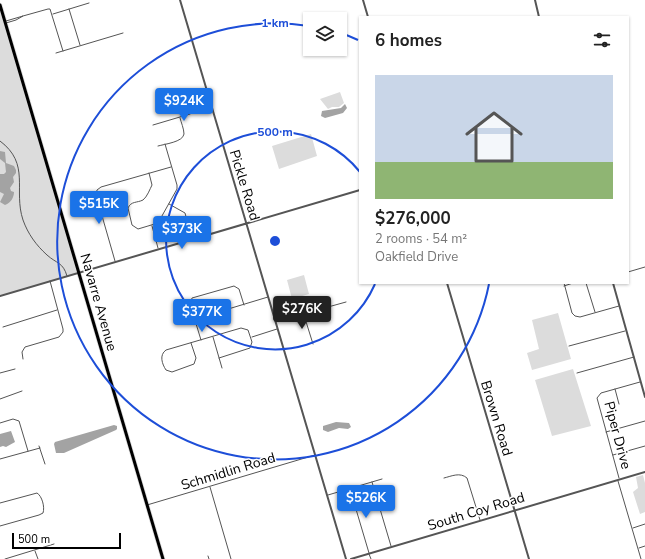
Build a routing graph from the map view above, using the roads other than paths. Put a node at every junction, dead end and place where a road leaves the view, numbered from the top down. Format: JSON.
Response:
{"nodes":[{"id":1,"x":180,"y":0,"type":"edge"},
{"id":2,"x":363,"y":0,"type":"edge"},
{"id":3,"x":534,"y":0,"type":"edge"},
{"id":4,"x":88,"y":3,"type":"dead end"},
{"id":5,"x":0,"y":5,"type":"edge"},
{"id":6,"x":69,"y":9,"type":"junction"},
{"id":7,"x":52,"y":14,"type":"junction"},
{"id":8,"x":368,"y":16,"type":"edge"},
{"id":9,"x":539,"y":16,"type":"edge"},
{"id":10,"x":5,"y":22,"type":"junction"},
{"id":11,"x":123,"y":33,"type":"dead end"},
{"id":12,"x":80,"y":46,"type":"junction"},
{"id":13,"x":63,"y":51,"type":"junction"},
{"id":14,"x":56,"y":53,"type":"dead end"},
{"id":15,"x":211,"y":105,"type":"junction"},
{"id":16,"x":179,"y":117,"type":"junction"},
{"id":17,"x":153,"y":125,"type":"dead end"},
{"id":18,"x":0,"y":141,"type":"edge"},
{"id":19,"x":165,"y":144,"type":"junction"},
{"id":20,"x":158,"y":146,"type":"dead end"},
{"id":21,"x":171,"y":166,"type":"junction"},
{"id":22,"x":149,"y":173,"type":"junction"},
{"id":23,"x":359,"y":190,"type":"edge"},
{"id":24,"x":169,"y":204,"type":"junction"},
{"id":25,"x":246,"y":223,"type":"junction"},
{"id":26,"x":151,"y":226,"type":"junction"},
{"id":27,"x":193,"y":239,"type":"junction"},
{"id":28,"x":158,"y":249,"type":"junction"},
{"id":29,"x":116,"y":262,"type":"junction"},
{"id":30,"x":645,"y":267,"type":"edge"},
{"id":31,"x":629,"y":272,"type":"edge"},
{"id":32,"x":80,"y":273,"type":"junction"},
{"id":33,"x":68,"y":277,"type":"junction"},
{"id":34,"x":50,"y":281,"type":"junction"},
{"id":35,"x":447,"y":284,"type":"edge"},
{"id":36,"x":571,"y":284,"type":"edge"},
{"id":37,"x":586,"y":284,"type":"edge"},
{"id":38,"x":613,"y":284,"type":"edge"},
{"id":39,"x":564,"y":286,"type":"joint"},
{"id":40,"x":0,"y":296,"type":"edge"},
{"id":41,"x":268,"y":297,"type":"junction"},
{"id":42,"x":346,"y":302,"type":"dead end"},
{"id":43,"x":244,"y":305,"type":"junction"},
{"id":44,"x":619,"y":306,"type":"junction"},
{"id":45,"x":57,"y":310,"type":"junction"},
{"id":46,"x":303,"y":312,"type":"junction"},
{"id":47,"x":596,"y":313,"type":"junction"},
{"id":48,"x":195,"y":319,"type":"junction"},
{"id":49,"x":276,"y":322,"type":"junction"},
{"id":50,"x":3,"y":327,"type":"dead end"},
{"id":51,"x":278,"y":329,"type":"junction"},
{"id":52,"x":626,"y":331,"type":"junction"},
{"id":53,"x":212,"y":337,"type":"junction"},
{"id":54,"x":251,"y":337,"type":"junction"},
{"id":55,"x":201,"y":340,"type":"junction"},
{"id":56,"x":191,"y":343,"type":"junction"},
{"id":57,"x":313,"y":344,"type":"dead end"},
{"id":58,"x":570,"y":346,"type":"dead end"},
{"id":59,"x":634,"y":357,"type":"junction"},
{"id":60,"x":218,"y":358,"type":"junction"},
{"id":61,"x":23,"y":359,"type":"dead end"},
{"id":62,"x":222,"y":368,"type":"dead end"},
{"id":63,"x":15,"y":369,"type":"dead end"},
{"id":64,"x":0,"y":373,"type":"edge"},
{"id":65,"x":577,"y":373,"type":"dead end"},
{"id":66,"x":641,"y":382,"type":"junction"},
{"id":67,"x":615,"y":389,"type":"junction"},
{"id":68,"x":22,"y":391,"type":"dead end"},
{"id":69,"x":645,"y":398,"type":"edge"},
{"id":70,"x":0,"y":399,"type":"edge"},
{"id":71,"x":619,"y":404,"type":"dead end"},
{"id":72,"x":645,"y":421,"type":"edge"},
{"id":73,"x":0,"y":423,"type":"edge"},
{"id":74,"x":605,"y":432,"type":"junction"},
{"id":75,"x":645,"y":446,"type":"edge"},
{"id":76,"x":28,"y":451,"type":"junction"},
{"id":77,"x":315,"y":455,"type":"junction"},
{"id":78,"x":612,"y":455,"type":"junction"},
{"id":79,"x":0,"y":459,"type":"edge"},
{"id":80,"x":45,"y":464,"type":"dead end"},
{"id":81,"x":645,"y":472,"type":"edge"},
{"id":82,"x":444,"y":478,"type":"dead end"},
{"id":83,"x":382,"y":479,"type":"dead end"},
{"id":84,"x":618,"y":479,"type":"junction"},
{"id":85,"x":372,"y":482,"type":"junction"},
{"id":86,"x":210,"y":486,"type":"junction"},
{"id":87,"x":350,"y":489,"type":"junction"},
{"id":88,"x":327,"y":495,"type":"junction"},
{"id":89,"x":0,"y":503,"type":"edge"},
{"id":90,"x":147,"y":505,"type":"junction"},
{"id":91,"x":514,"y":510,"type":"junction"},
{"id":92,"x":480,"y":521,"type":"junction"},
{"id":93,"x":645,"y":524,"type":"edge"},
{"id":94,"x":0,"y":526,"type":"edge"},
{"id":95,"x":632,"y":528,"type":"junction"},
{"id":96,"x":54,"y":544,"type":"dead end"},
{"id":97,"x":645,"y":546,"type":"edge"},
{"id":98,"x":391,"y":547,"type":"junction"},
{"id":99,"x":638,"y":548,"type":"junction"},
{"id":100,"x":35,"y":550,"type":"junction"},
{"id":101,"x":369,"y":554,"type":"junction"},
{"id":102,"x":208,"y":556,"type":"dead end"},
{"id":103,"x":5,"y":559,"type":"edge"},
{"id":104,"x":38,"y":559,"type":"edge"},
{"id":105,"x":163,"y":559,"type":"edge"},
{"id":106,"x":209,"y":559,"type":"edge"},
{"id":107,"x":232,"y":559,"type":"edge"},
{"id":108,"x":346,"y":559,"type":"edge"},
{"id":109,"x":351,"y":559,"type":"edge"},
{"id":110,"x":371,"y":559,"type":"edge"},
{"id":111,"x":529,"y":559,"type":"edge"},
{"id":112,"x":641,"y":559,"type":"edge"}],
"edges":[{"from":1,"to":15,"type":"street","name":"Pickle Road"},
{"from":2,"to":8,"type":"street"},
{"from":3,"to":9,"type":"street"},
{"from":4,"to":6,"type":"street"},
{"from":5,"to":10,"type":"highway","name":"Navarre Avenue"},
{"from":6,"to":7,"type":"street"},
{"from":6,"to":12,"type":"street"},
{"from":7,"to":10,"type":"street"},
{"from":7,"to":13,"type":"street"},
{"from":10,"to":32,"type":"highway","name":"Navarre Avenue"},
{"from":11,"to":12,"type":"street"},
{"from":12,"to":13,"type":"street"},
{"from":13,"to":14,"type":"street"},
{"from":15,"to":16,"type":"street"},
{"from":15,"to":25,"type":"street","name":"Pickle Road"},
{"from":16,"to":17,"type":"street"},
{"from":16,"to":19,"type":"street"},
{"from":18,"to":33,"type":"street"},
{"from":19,"to":20,"type":"street"},
{"from":19,"to":21,"type":"street"},
{"from":21,"to":22,"type":"street"},
{"from":21,"to":24,"type":"street"},
{"from":22,"to":26,"type":"street"},
{"from":22,"to":29,"type":"street"},
{"from":23,"to":25,"type":"street"},
{"from":24,"to":26,"type":"street"},
{"from":24,"to":27,"type":"street"},
{"from":25,"to":27,"type":"street"},
{"from":25,"to":41,"type":"street","name":"Pickle Road"},
{"from":26,"to":28,"type":"street"},
{"from":27,"to":28,"type":"street"},
{"from":28,"to":29,"type":"street"},
{"from":29,"to":32,"type":"street"},
{"from":30,"to":31,"type":"street"},
{"from":32,"to":33,"type":"street"},
{"from":32,"to":90,"type":"highway","name":"Navarre Avenue"},
{"from":33,"to":34,"type":"street"},
{"from":34,"to":40,"type":"street"},
{"from":34,"to":45,"type":"street"},
{"from":35,"to":91,"type":"street","name":"Brown Road"},
{"from":36,"to":39,"type":"street"},
{"from":37,"to":47,"type":"street"},
{"from":38,"to":44,"type":"street"},
{"from":39,"to":47,"type":"street"},
{"from":41,"to":43,"type":"street"},
{"from":41,"to":49,"type":"street","name":"Pickle Road"},
{"from":42,"to":46,"type":"street"},
{"from":43,"to":48,"type":"street"},
{"from":43,"to":48,"type":"street"},
{"from":44,"to":47,"type":"street"},
{"from":44,"to":52,"type":"street"},
{"from":45,"to":50,"type":"street"},
{"from":45,"to":61,"type":"street"},
{"from":46,"to":49,"type":"street"},
{"from":46,"to":57,"type":"street"},
{"from":48,"to":55,"type":"street"},
{"from":49,"to":51,"type":"street","name":"Pickle Road"},
{"from":51,"to":54,"type":"street"},
{"from":51,"to":77,"type":"street","name":"Pickle Road"},
{"from":52,"to":58,"type":"street"},
{"from":52,"to":59,"type":"street"},
{"from":53,"to":54,"type":"street"},
{"from":53,"to":55,"type":"street"},
{"from":53,"to":60,"type":"street"},
{"from":54,"to":60,"type":"street"},
{"from":55,"to":56,"type":"street"},
{"from":56,"to":56,"type":"street"},
{"from":59,"to":65,"type":"street"},
{"from":59,"to":66,"type":"street"},
{"from":60,"to":62,"type":"street"},
{"from":63,"to":64,"type":"street"},
{"from":66,"to":67,"type":"street"},
{"from":66,"to":69,"type":"street"},
{"from":67,"to":71,"type":"street"},
{"from":67,"to":74,"type":"street","name":"Piper Drive"},
{"from":68,"to":70,"type":"street"},
{"from":72,"to":74,"type":"street"},
{"from":73,"to":76,"type":"street"},
{"from":74,"to":78,"type":"street","name":"Piper Drive"},
{"from":75,"to":78,"type":"street"},
{"from":76,"to":79,"type":"street"},
{"from":76,"to":80,"type":"street"},
{"from":77,"to":86,"type":"street","name":"Schmidlin Road"},
{"from":77,"to":88,"type":"street","name":"Pickle Road"},
{"from":78,"to":84,"type":"street","name":"Piper Drive"},
{"from":81,"to":84,"type":"street","name":"South Coy Road"},
{"from":82,"to":92,"type":"street"},
{"from":83,"to":85,"type":"street"},
{"from":84,"to":91,"type":"street","name":"South Coy Road"},
{"from":84,"to":95,"type":"street","name":"Piper Drive"},
{"from":85,"to":87,"type":"street"},
{"from":85,"to":98,"type":"street"},
{"from":86,"to":90,"type":"street","name":"Schmidlin Road"},
{"from":86,"to":107,"type":"street"},
{"from":87,"to":88,"type":"street"},
{"from":87,"to":101,"type":"street"},
{"from":88,"to":108,"type":"street","name":"Pickle Road"},
{"from":89,"to":94,"type":"street"},
{"from":90,"to":105,"type":"highway","name":"Navarre Avenue"},
{"from":91,"to":92,"type":"street","name":"South Coy Road"},
{"from":91,"to":111,"type":"street","name":"Brown Road"},
{"from":92,"to":98,"type":"street","name":"South Coy Road"},
{"from":93,"to":95,"type":"street"},
{"from":95,"to":99,"type":"street","name":"Piper Drive"},
{"from":96,"to":100,"type":"street"},
{"from":97,"to":99,"type":"street"},
{"from":98,"to":101,"type":"street","name":"South Coy Road"},
{"from":99,"to":112,"type":"street","name":"Piper Drive"},
{"from":100,"to":103,"type":"street"},
{"from":100,"to":104,"type":"street"},
{"from":101,"to":109,"type":"street","name":"South Coy Road"},
{"from":101,"to":110,"type":"street"},
{"from":102,"to":106,"type":"street"}]}
